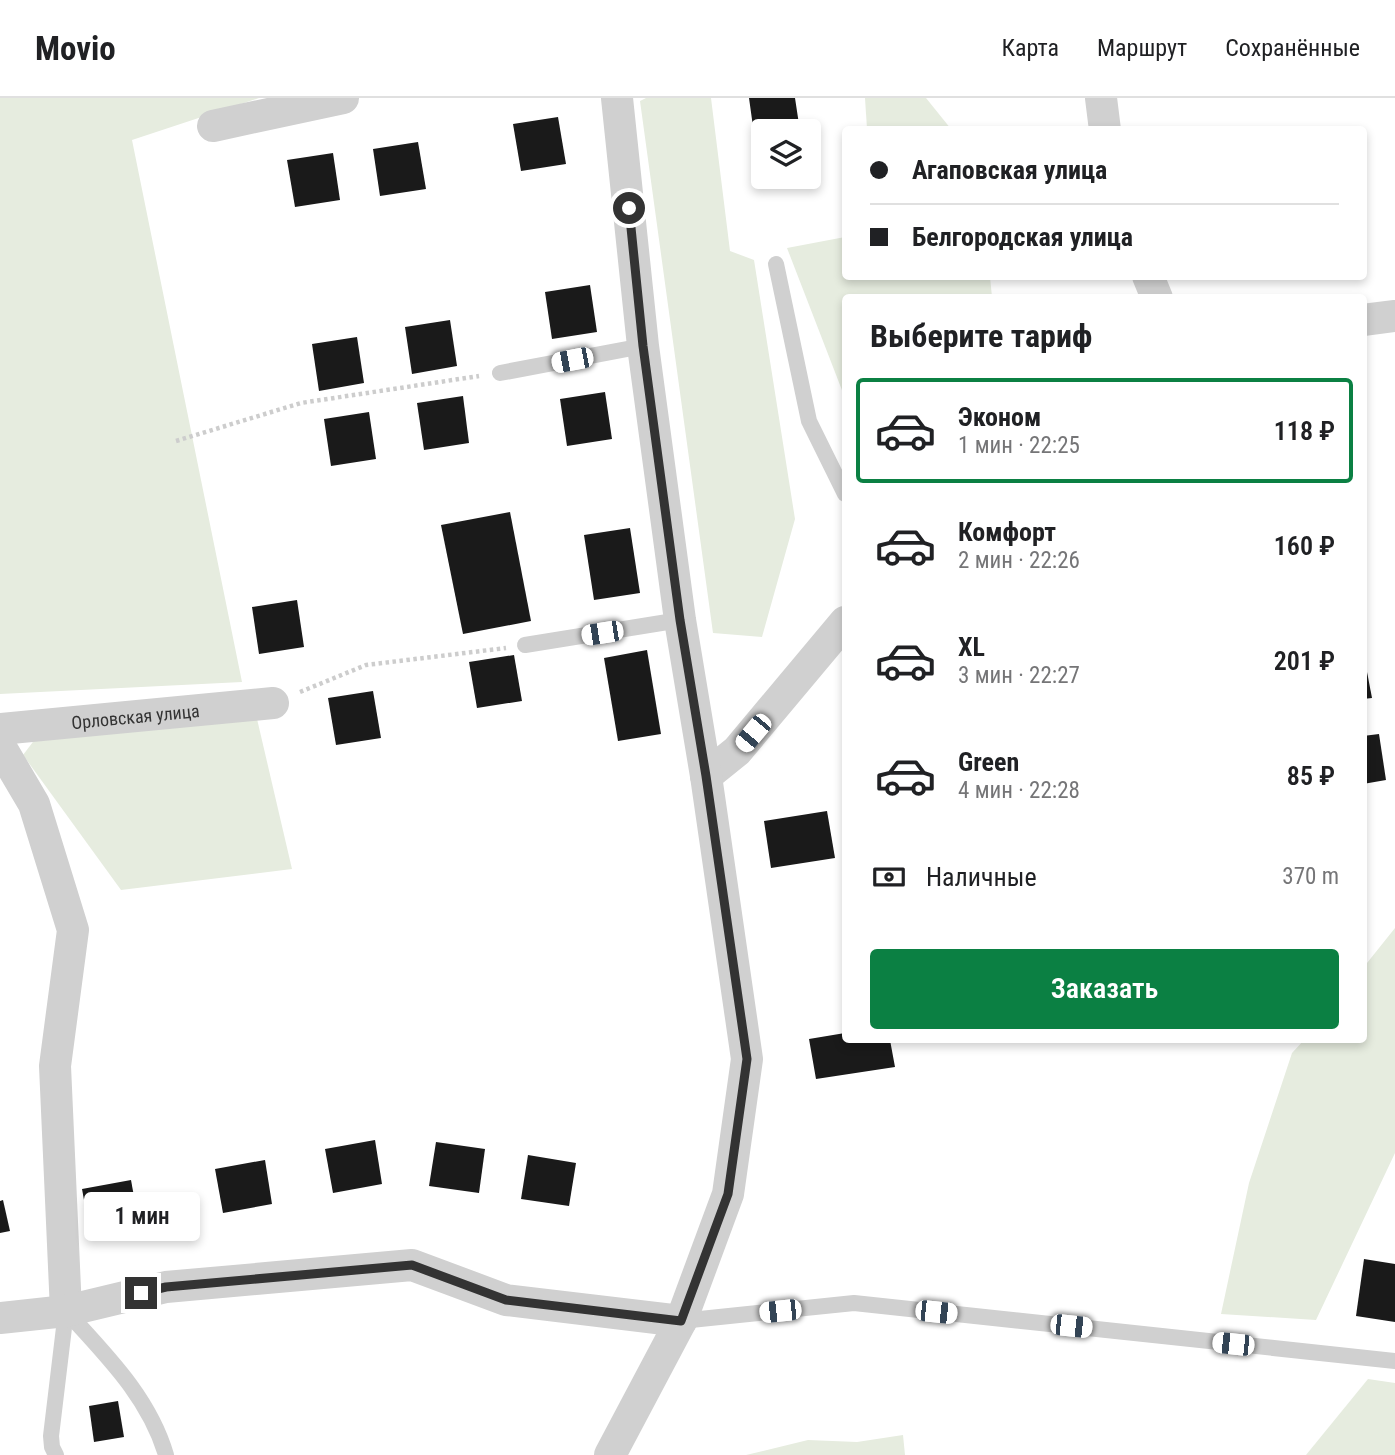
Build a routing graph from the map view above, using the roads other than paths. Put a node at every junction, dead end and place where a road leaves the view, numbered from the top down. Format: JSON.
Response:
{"nodes":[{"id":1,"x":343,"y":98,"type":"edge"},
{"id":2,"x":617,"y":98,"type":"edge"},
{"id":3,"x":1101,"y":98,"type":"edge"},
{"id":4,"x":213,"y":126,"type":"dead end"},
{"id":5,"x":1104,"y":126,"type":"edge"},
{"id":6,"x":776,"y":264,"type":"dead end"},
{"id":7,"x":1395,"y":316,"type":"edge"},
{"id":8,"x":1367,"y":320,"type":"edge"},
{"id":9,"x":643,"y":346,"type":"junction"},
{"id":10,"x":500,"y":373,"type":"road end"},
{"id":11,"x":842,"y":488,"type":"edge"},
{"id":12,"x":680,"y":620,"type":"junction"},
{"id":13,"x":842,"y":626,"type":"edge"},
{"id":14,"x":525,"y":645,"type":"road end"},
{"id":15,"x":273,"y":703,"type":"road end"},
{"id":16,"x":0,"y":729,"type":"edge"},
{"id":17,"x":0,"y":746,"type":"edge"},
{"id":18,"x":706,"y":776,"type":"junction"},
{"id":19,"x":66,"y":1311,"type":"junction"},
{"id":20,"x":0,"y":1318,"type":"edge"},
{"id":21,"x":681,"y":1321,"type":"junction"},
{"id":22,"x":1395,"y":1361,"type":"edge"},
{"id":23,"x":56,"y":1455,"type":"edge"},
{"id":24,"x":166,"y":1455,"type":"edge"},
{"id":25,"x":610,"y":1455,"type":"edge"}],
"edges":[{"from":1,"to":4,"type":"street"},
{"from":2,"to":9,"type":"street"},
{"from":3,"to":5,"type":"street"},
{"from":6,"to":11,"type":"lane"},
{"from":7,"to":8,"type":"street"},
{"from":9,"to":10,"type":"lane"},
{"from":9,"to":12,"type":"street"},
{"from":12,"to":14,"type":"lane"},
{"from":12,"to":18,"type":"street"},
{"from":13,"to":18,"type":"street"},
{"from":15,"to":16,"type":"street","name":"Орловская улица"},
{"from":17,"to":19,"type":"street"},
{"from":18,"to":21,"type":"street"},
{"from":19,"to":20,"type":"street"},
{"from":19,"to":21,"type":"street"},
{"from":19,"to":23,"type":"lane"},
{"from":19,"to":24,"type":"lane"},
{"from":21,"to":22,"type":"lane"},
{"from":21,"to":25,"type":"street"}]}
